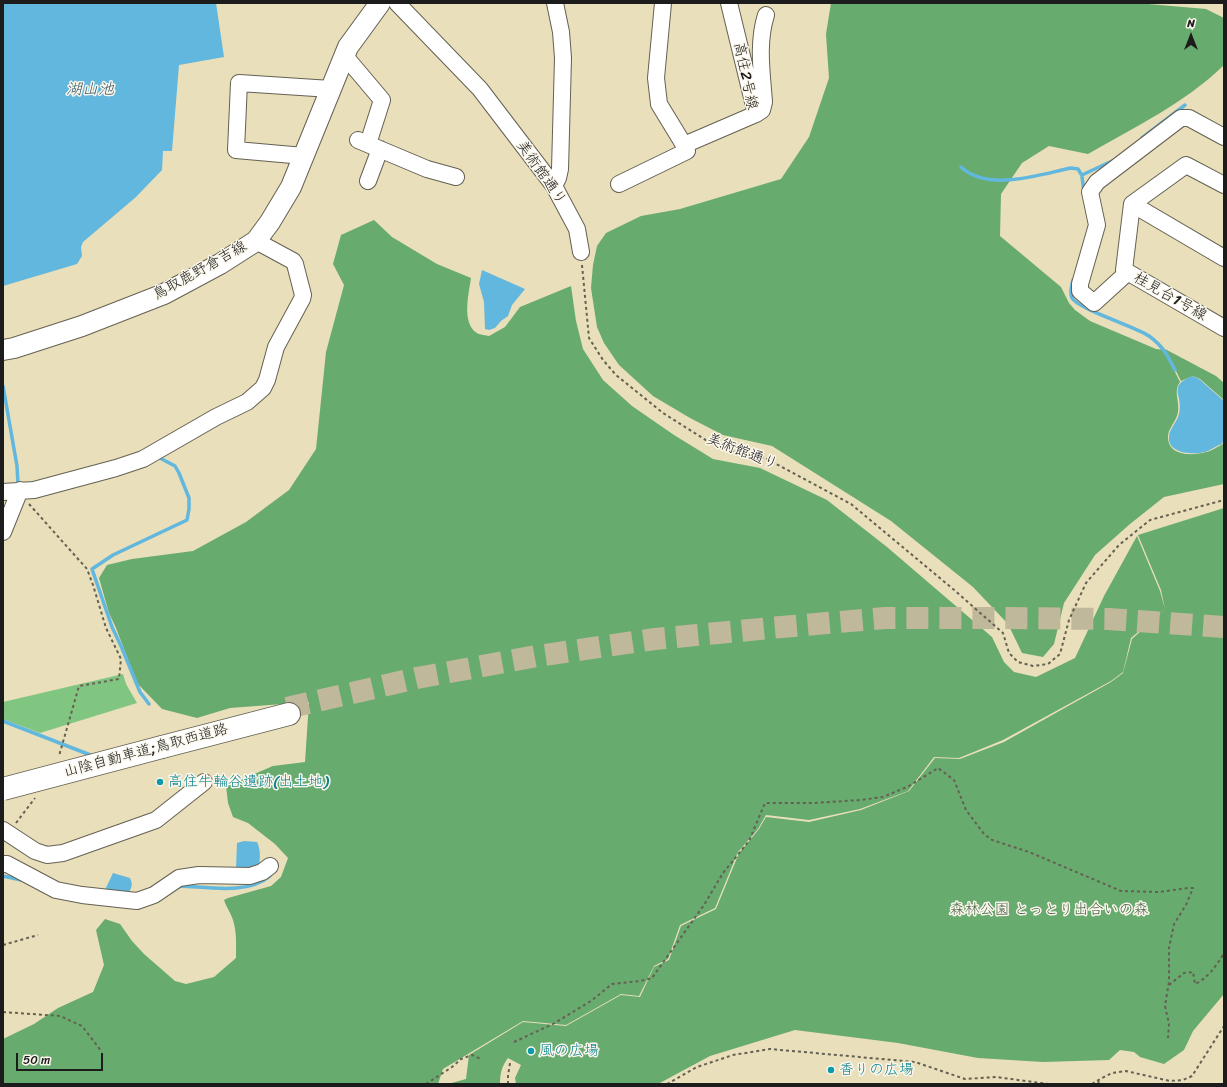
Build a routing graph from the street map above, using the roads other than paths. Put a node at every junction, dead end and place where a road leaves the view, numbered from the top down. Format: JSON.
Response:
{"nodes":[{"id":1,"x":380,"y":3,"type":"edge"},
{"id":2,"x":397,"y":3,"type":"edge"},
{"id":3,"x":555,"y":3,"type":"edge"},
{"id":4,"x":663,"y":3,"type":"edge"},
{"id":5,"x":729,"y":3,"type":"edge"},
{"id":6,"x":766,"y":15,"type":"dead end"},
{"id":7,"x":344,"y":55,"type":"junction"},
{"id":8,"x":331,"y":89,"type":"junction"},
{"id":9,"x":756,"y":114,"type":"junction"},
{"id":10,"x":1224,"y":137,"type":"edge"},
{"id":11,"x":369,"y":144,"type":"junction"},
{"id":12,"x":684,"y":145,"type":"junction"},
{"id":13,"x":304,"y":156,"type":"junction"},
{"id":14,"x":456,"y":178,"type":"dead end"},
{"id":15,"x":368,"y":181,"type":"dead end"},
{"id":16,"x":619,"y":184,"type":"dead end"},
{"id":17,"x":1224,"y":185,"type":"edge"},
{"id":18,"x":554,"y":186,"type":"junction"},
{"id":19,"x":1132,"y":204,"type":"junction"},
{"id":20,"x":256,"y":241,"type":"junction"},
{"id":21,"x":581,"y":252,"type":"road end"},
{"id":22,"x":1224,"y":258,"type":"edge"},
{"id":23,"x":1128,"y":272,"type":"junction"},
{"id":24,"x":1224,"y":328,"type":"edge"},
{"id":25,"x":3,"y":350,"type":"edge"},
{"id":26,"x":20,"y":490,"type":"junction"},
{"id":27,"x":3,"y":492,"type":"edge"},
{"id":28,"x":3,"y":532,"type":"edge"},
{"id":29,"x":288,"y":711,"type":"tunnel mouth"},
{"id":30,"x":161,"y":743,"type":"junction"},
{"id":31,"x":3,"y":781,"type":"edge"},
{"id":32,"x":204,"y":782,"type":"dead end"},
{"id":33,"x":3,"y":789,"type":"edge"},
{"id":34,"x":6,"y":832,"type":"edge"},
{"id":35,"x":3,"y":864,"type":"edge"},
{"id":36,"x":270,"y":866,"type":"dead end"}],
"edges":[{"from":1,"to":7,"type":"main road","name":"鳥取鹿野倉吉線"},
{"from":2,"to":18,"type":"street","name":"美術館通り"},
{"from":3,"to":18,"type":"street"},
{"from":4,"to":12,"type":"street"},
{"from":5,"to":9,"type":"street","name":"高住2号線"},
{"from":6,"to":9,"type":"street"},
{"from":7,"to":8,"type":"main road","name":"鳥取鹿野倉吉線"},
{"from":7,"to":11,"type":"street"},
{"from":8,"to":13,"type":"main road","name":"鳥取鹿野倉吉線"},
{"from":8,"to":13,"type":"street"},
{"from":9,"to":12,"type":"street","name":"高住2号線"},
{"from":10,"to":23,"type":"street"},
{"from":11,"to":14,"type":"street"},
{"from":11,"to":15,"type":"street"},
{"from":12,"to":16,"type":"street"},
{"from":13,"to":20,"type":"main road","name":"鳥取鹿野倉吉線"},
{"from":17,"to":19,"type":"street"},
{"from":18,"to":21,"type":"street","name":"美術館通り"},
{"from":19,"to":22,"type":"street"},
{"from":19,"to":23,"type":"street","name":"桂見台1号線"},
{"from":20,"to":25,"type":"main road","name":"鳥取鹿野倉吉線"},
{"from":20,"to":26,"type":"street"},
{"from":23,"to":24,"type":"street","name":"桂見台1号線"},
{"from":26,"to":27,"type":"street"},
{"from":26,"to":28,"type":"street"},
{"from":29,"to":30,"type":"highway","name":"山陰自動車道;鳥取西道路"},
{"from":30,"to":31,"type":"highway","name":"山陰自動車道;鳥取西道路"},
{"from":30,"to":33,"type":"highway","name":"山陰自動車道;鳥取西道路","bridge":true},
{"from":32,"to":34,"type":"street"},
{"from":35,"to":36,"type":"street"}]}
